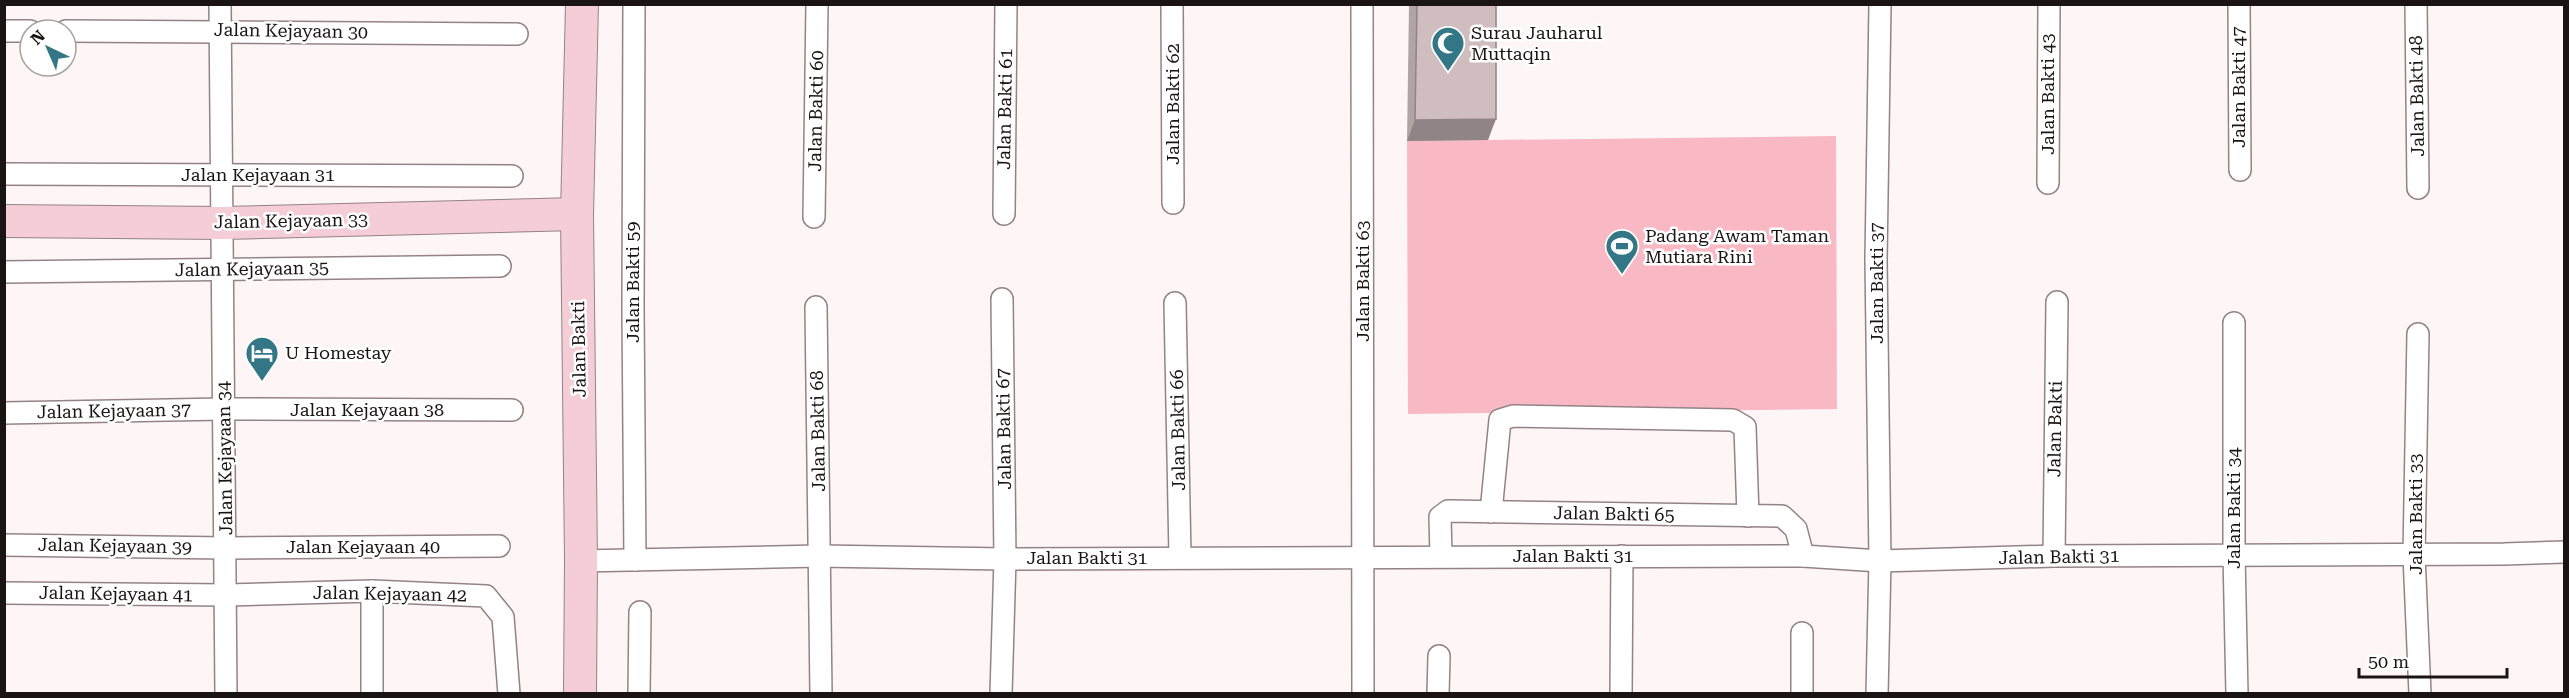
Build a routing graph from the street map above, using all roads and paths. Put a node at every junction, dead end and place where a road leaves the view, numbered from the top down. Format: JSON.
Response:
{"nodes":[{"id":1,"x":220,"y":4,"type":"edge"},
{"id":2,"x":582,"y":4,"type":"edge"},
{"id":3,"x":634,"y":4,"type":"edge"},
{"id":4,"x":817,"y":4,"type":"edge"},
{"id":5,"x":1006,"y":4,"type":"edge"},
{"id":6,"x":1172,"y":4,"type":"edge"},
{"id":7,"x":1362,"y":4,"type":"edge"},
{"id":8,"x":1880,"y":4,"type":"edge"},
{"id":9,"x":2049,"y":4,"type":"edge"},
{"id":10,"x":2239,"y":4,"type":"edge"},
{"id":11,"x":2416,"y":4,"type":"edge"},
{"id":12,"x":220,"y":30,"type":"junction"},
{"id":13,"x":78,"y":31,"type":"edge"},
{"id":14,"x":517,"y":34,"type":"dead end"},
{"id":15,"x":2240,"y":170,"type":"dead end"},
{"id":16,"x":4,"y":174,"type":"edge"},
{"id":17,"x":222,"y":175,"type":"junction"},
{"id":18,"x":512,"y":176,"type":"dead end"},
{"id":19,"x":2048,"y":183,"type":"dead end"},
{"id":20,"x":2418,"y":188,"type":"dead end"},
{"id":21,"x":1173,"y":203,"type":"dead end"},
{"id":22,"x":577,"y":214,"type":"junction"},
{"id":23,"x":1004,"y":214,"type":"dead end"},
{"id":24,"x":814,"y":217,"type":"dead end"},
{"id":25,"x":4,"y":221,"type":"edge"},
{"id":26,"x":222,"y":223,"type":"junction"},
{"id":27,"x":500,"y":267,"type":"dead end"},
{"id":28,"x":222,"y":270,"type":"junction"},
{"id":29,"x":4,"y":272,"type":"edge"},
{"id":30,"x":1002,"y":299,"type":"dead end"},
{"id":31,"x":2057,"y":302,"type":"dead end"},
{"id":32,"x":1175,"y":303,"type":"dead end"},
{"id":33,"x":816,"y":307,"type":"dead end"},
{"id":34,"x":2234,"y":323,"type":"dead end"},
{"id":35,"x":2418,"y":334,"type":"dead end"},
{"id":36,"x":223,"y":409,"type":"junction"},
{"id":37,"x":512,"y":410,"type":"dead end"},
{"id":38,"x":4,"y":413,"type":"edge"},
{"id":39,"x":1491,"y":512,"type":"junction"},
{"id":40,"x":1748,"y":516,"type":"junction"},
{"id":41,"x":4,"y":545,"type":"edge"},
{"id":42,"x":499,"y":546,"type":"dead end"},
{"id":43,"x":226,"y":548,"type":"junction"},
{"id":44,"x":2565,"y":552,"type":"edge"},
{"id":45,"x":820,"y":555,"type":"junction"},
{"id":46,"x":2234,"y":555,"type":"junction"},
{"id":47,"x":2414,"y":555,"type":"junction"},
{"id":48,"x":1441,"y":556,"type":"junction"},
{"id":49,"x":1622,"y":556,"type":"junction"},
{"id":50,"x":1803,"y":556,"type":"junction"},
{"id":51,"x":2054,"y":556,"type":"junction"},
{"id":52,"x":1180,"y":557,"type":"junction"},
{"id":53,"x":1363,"y":558,"type":"junction"},
{"id":54,"x":1005,"y":559,"type":"junction"},
{"id":55,"x":635,"y":560,"type":"junction"},
{"id":56,"x":581,"y":561,"type":"junction"},
{"id":57,"x":1880,"y":561,"type":"junction"},
{"id":58,"x":372,"y":591,"type":"junction"},
{"id":59,"x":4,"y":593,"type":"edge"},
{"id":60,"x":227,"y":595,"type":"junction"},
{"id":61,"x":640,"y":612,"type":"dead end"},
{"id":62,"x":1802,"y":633,"type":"dead end"},
{"id":63,"x":1439,"y":656,"type":"dead end"},
{"id":64,"x":226,"y":693,"type":"edge"},
{"id":65,"x":372,"y":693,"type":"edge"},
{"id":66,"x":509,"y":693,"type":"edge"},
{"id":67,"x":580,"y":693,"type":"edge"},
{"id":68,"x":639,"y":693,"type":"edge"},
{"id":69,"x":821,"y":693,"type":"edge"},
{"id":70,"x":1001,"y":693,"type":"edge"},
{"id":71,"x":1363,"y":693,"type":"edge"},
{"id":72,"x":1438,"y":693,"type":"edge"},
{"id":73,"x":1621,"y":693,"type":"edge"},
{"id":74,"x":1802,"y":693,"type":"edge"},
{"id":75,"x":1877,"y":693,"type":"edge"},
{"id":76,"x":2237,"y":693,"type":"edge"},
{"id":77,"x":2420,"y":693,"type":"edge"}],
"edges":[{"from":1,"to":12,"type":"street","name":"Jalan Kejayaan 34"},
{"from":2,"to":22,"type":"street","name":"Jalan Bakti"},
{"from":3,"to":55,"type":"street","name":"Jalan Bakti 59"},
{"from":4,"to":24,"type":"street","name":"Jalan Bakti 60"},
{"from":5,"to":23,"type":"street","name":"Jalan Bakti 61"},
{"from":6,"to":21,"type":"street","name":"Jalan Bakti 62"},
{"from":7,"to":53,"type":"street","name":"Jalan Bakti 63"},
{"from":8,"to":57,"type":"street","name":"Jalan Bakti 37"},
{"from":9,"to":19,"type":"street","name":"Jalan Bakti 43"},
{"from":10,"to":15,"type":"street","name":"Jalan Bakti 47"},
{"from":11,"to":20,"type":"street","name":"Jalan Bakti 48"},
{"from":12,"to":13,"type":"street","name":"Jalan Kejayaan 30"},
{"from":12,"to":14,"type":"street","name":"Jalan Kejayaan 30"},
{"from":12,"to":17,"type":"street","name":"Jalan Kejayaan 34"},
{"from":16,"to":17,"type":"street","name":"Jalan Kejayaan 31"},
{"from":17,"to":18,"type":"street","name":"Jalan Kejayaan 31"},
{"from":17,"to":26,"type":"street","name":"Jalan Kejayaan 34"},
{"from":22,"to":26,"type":"street","name":"Jalan Kejayaan 33"},
{"from":22,"to":56,"type":"street","name":"Jalan Bakti"},
{"from":25,"to":26,"type":"street","name":"Jalan Kejayaan 33"},
{"from":26,"to":28,"type":"street","name":"Jalan Kejayaan 34"},
{"from":27,"to":28,"type":"street","name":"Jalan Kejayaan 35"},
{"from":28,"to":29,"type":"street","name":"Jalan Kejayaan 35"},
{"from":28,"to":36,"type":"street","name":"Jalan Kejayaan 34"},
{"from":30,"to":54,"type":"street","name":"Jalan Bakti 67"},
{"from":31,"to":51,"type":"street","name":"Jalan Bakti"},
{"from":32,"to":52,"type":"street","name":"Jalan Bakti 66"},
{"from":33,"to":45,"type":"street","name":"Jalan Bakti 68"},
{"from":34,"to":46,"type":"street","name":"Jalan Bakti 34"},
{"from":35,"to":47,"type":"street","name":"Jalan Bakti 33"},
{"from":36,"to":37,"type":"street","name":"Jalan Kejayaan 38"},
{"from":36,"to":38,"type":"street","name":"Jalan Kejayaan 37"},
{"from":36,"to":43,"type":"street","name":"Jalan Kejayaan 34"},
{"from":39,"to":40,"type":"street","name":"Jalan Bakti 65"},
{"from":39,"to":40,"type":"street"},
{"from":39,"to":48,"type":"street","name":"Jalan Bakti 65"},
{"from":40,"to":50,"type":"street","name":"Jalan Bakti 65"},
{"from":41,"to":43,"type":"street","name":"Jalan Kejayaan 39"},
{"from":42,"to":43,"type":"street","name":"Jalan Kejayaan 40"},
{"from":43,"to":60,"type":"street","name":"Jalan Kejayaan 34"},
{"from":44,"to":47,"type":"street","name":"Jalan Bakti 31"},
{"from":45,"to":54,"type":"street","name":"Jalan Bakti 31"},
{"from":45,"to":55,"type":"street","name":"Jalan Bakti 31"},
{"from":45,"to":69,"type":"street","name":"Jalan Bakti 68"},
{"from":46,"to":47,"type":"street","name":"Jalan Bakti 31"},
{"from":46,"to":51,"type":"street","name":"Jalan Bakti 31"},
{"from":46,"to":76,"type":"street","name":"Jalan Bakti 34"},
{"from":47,"to":77,"type":"street","name":"Jalan Bakti 33"},
{"from":48,"to":49,"type":"street","name":"Jalan Bakti 31"},
{"from":48,"to":53,"type":"street","name":"Jalan Bakti 31"},
{"from":49,"to":50,"type":"street","name":"Jalan Bakti 31"},
{"from":49,"to":73,"type":"street"},
{"from":50,"to":57,"type":"street","name":"Jalan Bakti 31"},
{"from":51,"to":57,"type":"street","name":"Jalan Bakti 31"},
{"from":52,"to":53,"type":"street","name":"Jalan Bakti 31"},
{"from":52,"to":54,"type":"street","name":"Jalan Bakti 31"},
{"from":53,"to":71,"type":"street","name":"Jalan Bakti 63"},
{"from":54,"to":70,"type":"street","name":"Jalan Bakti 67"},
{"from":55,"to":56,"type":"street","name":"Jalan Bakti 31"},
{"from":56,"to":67,"type":"street","name":"Jalan Bakti"},
{"from":57,"to":75,"type":"street","name":"Jalan Bakti 37"},
{"from":58,"to":60,"type":"street","name":"Jalan Kejayaan 42"},
{"from":58,"to":65,"type":"street"},
{"from":58,"to":66,"type":"street","name":"Jalan Kejayaan 42"},
{"from":59,"to":60,"type":"street","name":"Jalan Kejayaan 41"},
{"from":60,"to":64,"type":"street","name":"Jalan Kejayaan 34"},
{"from":61,"to":68,"type":"street"},
{"from":62,"to":74,"type":"street"},
{"from":63,"to":72,"type":"street"}]}
